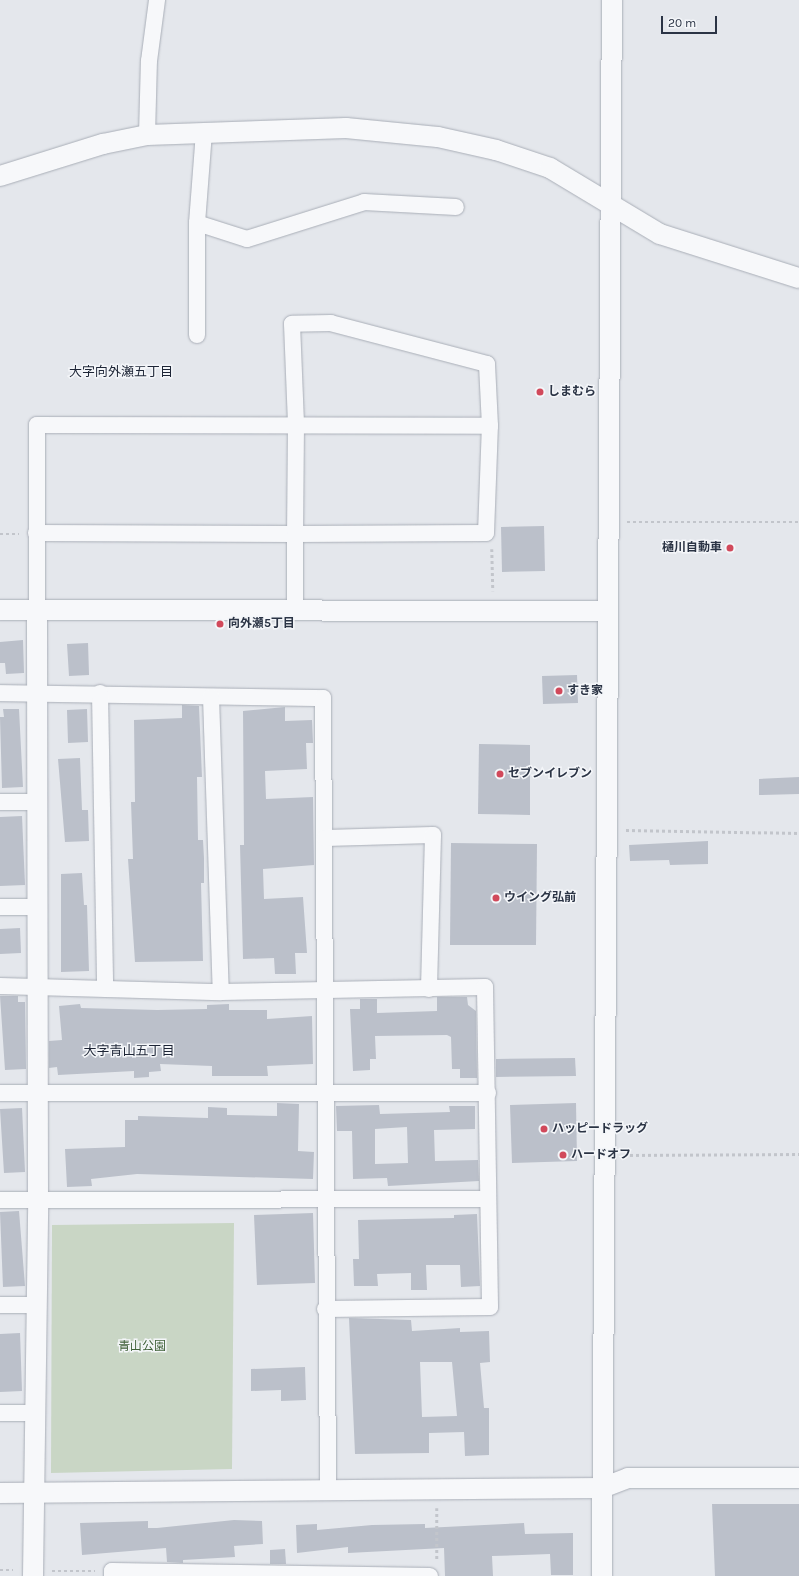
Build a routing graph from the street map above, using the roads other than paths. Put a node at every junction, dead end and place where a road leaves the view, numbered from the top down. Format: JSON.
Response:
{"nodes":[{"id":1,"x":157,"y":0,"type":"edge"},
{"id":2,"x":612,"y":0,"type":"edge"},
{"id":3,"x":204,"y":133,"type":"junction"},
{"id":4,"x":147,"y":135,"type":"junction"},
{"id":5,"x":0,"y":176,"type":"edge"},
{"id":6,"x":610,"y":204,"type":"junction"},
{"id":7,"x":456,"y":207,"type":"dead end"},
{"id":8,"x":197,"y":223,"type":"junction"},
{"id":9,"x":799,"y":278,"type":"edge"},
{"id":10,"x":198,"y":335,"type":"dead end"},
{"id":11,"x":296,"y":424,"type":"junction"},
{"id":12,"x":490,"y":426,"type":"junction"},
{"id":13,"x":36,"y":533,"type":"junction"},
{"id":14,"x":296,"y":534,"type":"junction"},
{"id":15,"x":0,"y":610,"type":"edge"},
{"id":16,"x":37,"y":610,"type":"junction"},
{"id":17,"x":295,"y":610,"type":"junction"},
{"id":18,"x":606,"y":611,"type":"junction"},
{"id":19,"x":35,"y":692,"type":"junction"},
{"id":20,"x":0,"y":693,"type":"edge"},
{"id":21,"x":100,"y":693,"type":"junction"},
{"id":22,"x":211,"y":697,"type":"junction"},
{"id":23,"x":0,"y":802,"type":"edge"},
{"id":24,"x":36,"y":802,"type":"junction"},
{"id":25,"x":325,"y":838,"type":"junction"},
{"id":26,"x":0,"y":907,"type":"edge"},
{"id":27,"x":37,"y":907,"type":"junction"},
{"id":28,"x":0,"y":986,"type":"edge"},
{"id":29,"x":38,"y":986,"type":"junction"},
{"id":30,"x":105,"y":989,"type":"junction"},
{"id":31,"x":326,"y":989,"type":"junction"},
{"id":32,"x":429,"y":989,"type":"junction"},
{"id":33,"x":221,"y":992,"type":"junction"},
{"id":34,"x":37,"y":1093,"type":"junction"},
{"id":35,"x":324,"y":1093,"type":"junction"},
{"id":36,"x":488,"y":1093,"type":"junction"},
{"id":37,"x":0,"y":1094,"type":"edge"},
{"id":38,"x":488,"y":1199,"type":"junction"},
{"id":39,"x":0,"y":1200,"type":"edge"},
{"id":40,"x":38,"y":1201,"type":"junction"},
{"id":41,"x":326,"y":1202,"type":"junction"},
{"id":42,"x":0,"y":1305,"type":"edge"},
{"id":43,"x":36,"y":1305,"type":"junction"},
{"id":44,"x":325,"y":1309,"type":"junction"},
{"id":45,"x":0,"y":1413,"type":"edge"},
{"id":46,"x":34,"y":1413,"type":"junction"},
{"id":47,"x":799,"y":1478,"type":"edge"},
{"id":48,"x":602,"y":1488,"type":"junction"},
{"id":49,"x":328,"y":1490,"type":"junction"},
{"id":50,"x":0,"y":1493,"type":"edge"},
{"id":51,"x":32,"y":1493,"type":"junction"},
{"id":52,"x":34,"y":1572,"type":"edge"},
{"id":53,"x":112,"y":1574,"type":"edge"},
{"id":54,"x":430,"y":1575,"type":"edge"},
{"id":55,"x":602,"y":1576,"type":"edge"}],
"edges":[{"from":1,"to":4,"type":"street"},
{"from":2,"to":6,"type":"street"},
{"from":3,"to":4,"type":"street"},
{"from":3,"to":6,"type":"street"},
{"from":3,"to":8,"type":"street"},
{"from":4,"to":5,"type":"street"},
{"from":6,"to":9,"type":"street"},
{"from":6,"to":18,"type":"street"},
{"from":7,"to":8,"type":"street"},
{"from":8,"to":10,"type":"street"},
{"from":11,"to":12,"type":"street"},
{"from":11,"to":12,"type":"street"},
{"from":11,"to":13,"type":"street"},
{"from":11,"to":14,"type":"street"},
{"from":12,"to":14,"type":"street"},
{"from":13,"to":14,"type":"street"},
{"from":13,"to":16,"type":"street"},
{"from":14,"to":17,"type":"street"},
{"from":15,"to":16,"type":"street"},
{"from":16,"to":17,"type":"street"},
{"from":16,"to":19,"type":"street"},
{"from":17,"to":18,"type":"street"},
{"from":18,"to":48,"type":"street"},
{"from":19,"to":20,"type":"street"},
{"from":19,"to":21,"type":"street"},
{"from":19,"to":24,"type":"street"},
{"from":21,"to":22,"type":"street"},
{"from":21,"to":30,"type":"street"},
{"from":22,"to":25,"type":"street"},
{"from":22,"to":33,"type":"street"},
{"from":23,"to":24,"type":"street"},
{"from":24,"to":27,"type":"street"},
{"from":25,"to":31,"type":"street"},
{"from":25,"to":32,"type":"street"},
{"from":26,"to":27,"type":"street"},
{"from":27,"to":29,"type":"street"},
{"from":28,"to":29,"type":"street"},
{"from":29,"to":30,"type":"street"},
{"from":29,"to":34,"type":"street"},
{"from":30,"to":33,"type":"street"},
{"from":31,"to":32,"type":"street"},
{"from":31,"to":33,"type":"street"},
{"from":31,"to":35,"type":"street"},
{"from":32,"to":36,"type":"street"},
{"from":34,"to":35,"type":"street"},
{"from":34,"to":37,"type":"street"},
{"from":34,"to":40,"type":"street"},
{"from":35,"to":36,"type":"street"},
{"from":35,"to":41,"type":"street"},
{"from":36,"to":38,"type":"street"},
{"from":38,"to":41,"type":"street"},
{"from":38,"to":44,"type":"street"},
{"from":39,"to":40,"type":"street"},
{"from":40,"to":41,"type":"street"},
{"from":40,"to":43,"type":"street"},
{"from":41,"to":44,"type":"street"},
{"from":42,"to":43,"type":"street"},
{"from":43,"to":46,"type":"street"},
{"from":44,"to":49,"type":"street"},
{"from":45,"to":46,"type":"street"},
{"from":46,"to":51,"type":"street"},
{"from":47,"to":48,"type":"street"},
{"from":48,"to":49,"type":"street"},
{"from":48,"to":55,"type":"street"},
{"from":49,"to":51,"type":"street"},
{"from":50,"to":51,"type":"street"},
{"from":51,"to":52,"type":"street"},
{"from":53,"to":54,"type":"street"}]}
